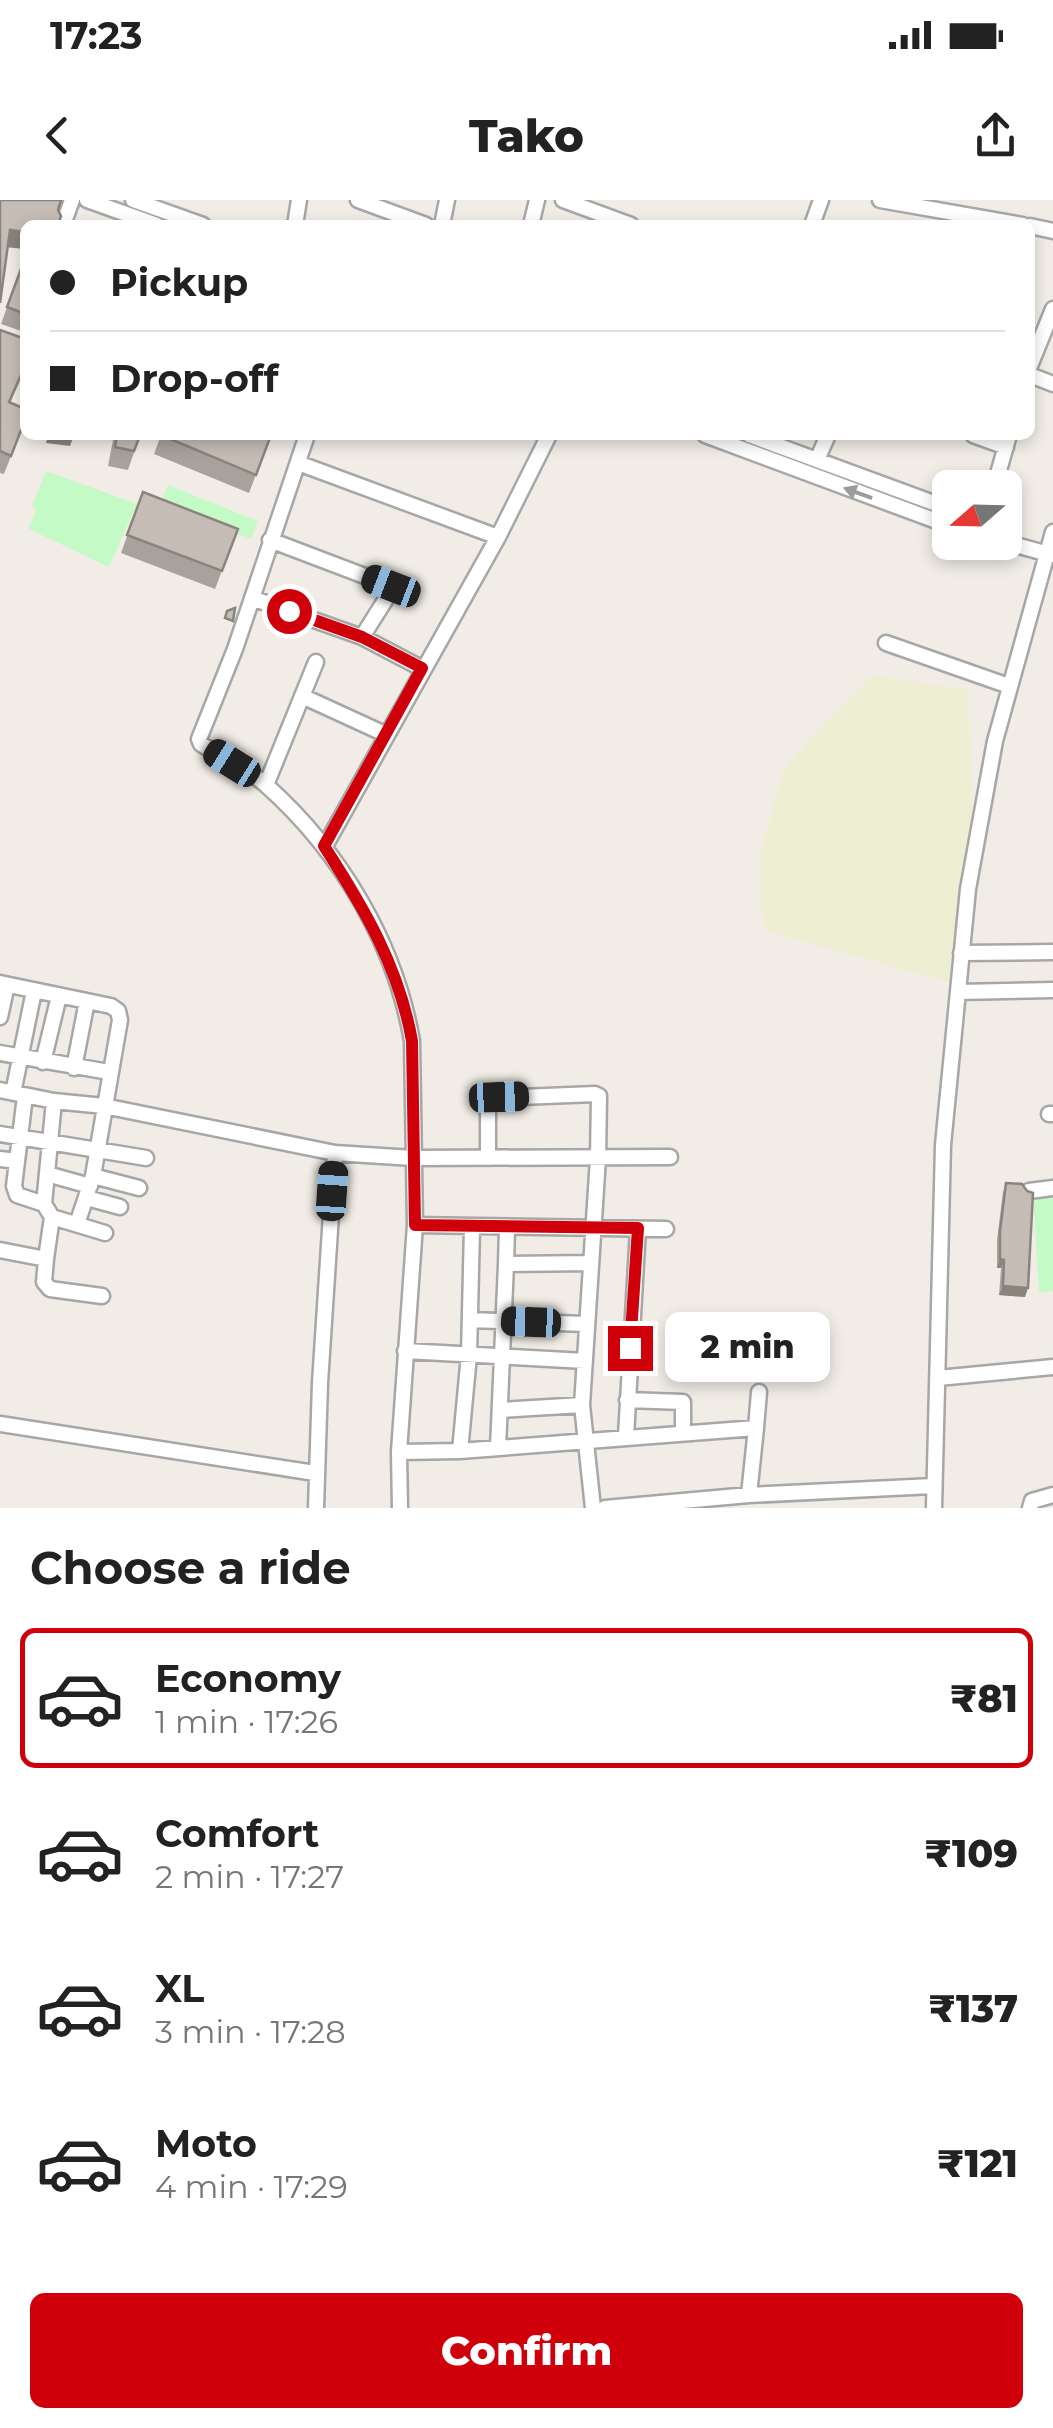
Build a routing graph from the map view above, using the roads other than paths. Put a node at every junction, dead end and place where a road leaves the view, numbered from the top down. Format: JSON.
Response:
{"nodes":[{"id":1,"x":87,"y":200,"type":"edge"},
{"id":2,"x":133,"y":200,"type":"edge"},
{"id":3,"x":358,"y":200,"type":"edge"},
{"id":4,"x":564,"y":200,"type":"edge"},
{"id":5,"x":880,"y":200,"type":"edge"},
{"id":6,"x":588,"y":204,"type":"edge"},
{"id":7,"x":143,"y":220,"type":"edge"},
{"id":8,"x":189,"y":220,"type":"edge"},
{"id":9,"x":412,"y":220,"type":"edge"},
{"id":10,"x":621,"y":220,"type":"edge"},
{"id":11,"x":993,"y":220,"type":"edge"},
{"id":12,"x":1053,"y":309,"type":"edge"},
{"id":13,"x":1035,"y":354,"type":"edge"},
{"id":14,"x":306,"y":440,"type":"edge"},
{"id":15,"x":546,"y":440,"type":"edge"},
{"id":16,"x":732,"y":440,"type":"edge"},
{"id":17,"x":762,"y":440,"type":"edge"},
{"id":18,"x":826,"y":440,"type":"edge"},
{"id":19,"x":1007,"y":441,"type":"edge"},
{"id":20,"x":817,"y":460,"type":"junction"},
{"id":21,"x":298,"y":463,"type":"junction"},
{"id":22,"x":999,"y":470,"type":"edge"},
{"id":23,"x":932,"y":502,"type":"edge"},
{"id":24,"x":932,"y":519,"type":"edge"},
{"id":25,"x":1053,"y":532,"type":"edge"},
{"id":26,"x":498,"y":537,"type":"junction"},
{"id":27,"x":270,"y":540,"type":"junction"},
{"id":28,"x":1022,"y":544,"type":"edge"},
{"id":29,"x":1049,"y":554,"type":"edge"},
{"id":30,"x":252,"y":598,"type":"junction"},
{"id":31,"x":362,"y":637,"type":"junction"},
{"id":32,"x":886,"y":643,"type":"dead end"},
{"id":33,"x":316,"y":662,"type":"dead end"},
{"id":34,"x":422,"y":668,"type":"junction"},
{"id":35,"x":1009,"y":686,"type":"junction"},
{"id":36,"x":302,"y":696,"type":"junction"},
{"id":37,"x":387,"y":735,"type":"junction"},
{"id":38,"x":266,"y":785,"type":"junction"},
{"id":39,"x":324,"y":846,"type":"junction"},
{"id":40,"x":961,"y":952,"type":"junction"},
{"id":41,"x":1053,"y":952,"type":"edge"},
{"id":42,"x":4,"y":984,"type":"edge"},
{"id":43,"x":34,"y":990,"type":"junction"},
{"id":44,"x":1053,"y":990,"type":"edge"},
{"id":45,"x":958,"y":992,"type":"junction"},
{"id":46,"x":58,"y":996,"type":"junction"},
{"id":47,"x":87,"y":1001,"type":"junction"},
{"id":48,"x":0,"y":1017,"type":"edge"},
{"id":49,"x":0,"y":1053,"type":"edge"},
{"id":50,"x":21,"y":1057,"type":"junction"},
{"id":51,"x":43,"y":1062,"type":"junction"},
{"id":52,"x":74,"y":1068,"type":"junction"},
{"id":53,"x":109,"y":1072,"type":"junction"},
{"id":54,"x":13,"y":1093,"type":"edge"},
{"id":55,"x":54,"y":1102,"type":"junction"},
{"id":56,"x":104,"y":1106,"type":"junction"},
{"id":57,"x":0,"y":1134,"type":"edge"},
{"id":58,"x":20,"y":1138,"type":"junction"},
{"id":59,"x":50,"y":1142,"type":"junction"},
{"id":60,"x":97,"y":1150,"type":"junction"},
{"id":61,"x":335,"y":1153,"type":"junction"},
{"id":62,"x":670,"y":1157,"type":"dead end"},
{"id":63,"x":146,"y":1158,"type":"dead end"},
{"id":64,"x":413,"y":1158,"type":"junction"},
{"id":65,"x":488,"y":1158,"type":"junction"},
{"id":66,"x":598,"y":1158,"type":"junction"},
{"id":67,"x":0,"y":1159,"type":"edge"},
{"id":68,"x":18,"y":1161,"type":"junction"},
{"id":69,"x":48,"y":1174,"type":"junction"},
{"id":70,"x":90,"y":1187,"type":"junction"},
{"id":71,"x":139,"y":1188,"type":"dead end"},
{"id":72,"x":1053,"y":1188,"type":"edge"},
{"id":73,"x":1029,"y":1191,"type":"edge"},
{"id":74,"x":120,"y":1208,"type":"dead end"},
{"id":75,"x":48,"y":1210,"type":"junction"},
{"id":76,"x":77,"y":1224,"type":"junction"},
{"id":77,"x":415,"y":1225,"type":"junction"},
{"id":78,"x":472,"y":1228,"type":"junction"},
{"id":79,"x":507,"y":1228,"type":"junction"},
{"id":80,"x":594,"y":1228,"type":"junction"},
{"id":81,"x":638,"y":1228,"type":"junction"},
{"id":82,"x":666,"y":1230,"type":"dead end"},
{"id":83,"x":105,"y":1233,"type":"dead end"},
{"id":84,"x":0,"y":1250,"type":"edge"},
{"id":85,"x":46,"y":1259,"type":"junction"},
{"id":86,"x":591,"y":1263,"type":"junction"},
{"id":87,"x":506,"y":1264,"type":"junction"},
{"id":88,"x":102,"y":1296,"type":"dead end"},
{"id":89,"x":470,"y":1320,"type":"junction"},
{"id":90,"x":504,"y":1322,"type":"junction"},
{"id":91,"x":586,"y":1324,"type":"junction"},
{"id":92,"x":405,"y":1351,"type":"junction"},
{"id":93,"x":469,"y":1355,"type":"junction"},
{"id":94,"x":503,"y":1358,"type":"junction"},
{"id":95,"x":585,"y":1361,"type":"junction"},
{"id":96,"x":1053,"y":1367,"type":"edge"},
{"id":97,"x":938,"y":1378,"type":"junction"},
{"id":98,"x":758,"y":1392,"type":"dead end"},
{"id":99,"x":628,"y":1400,"type":"junction"},
{"id":100,"x":582,"y":1405,"type":"junction"},
{"id":101,"x":500,"y":1410,"type":"junction"},
{"id":102,"x":0,"y":1424,"type":"edge"},
{"id":103,"x":756,"y":1428,"type":"junction"},
{"id":104,"x":683,"y":1433,"type":"junction"},
{"id":105,"x":626,"y":1436,"type":"junction"},
{"id":106,"x":583,"y":1439,"type":"junction"},
{"id":107,"x":498,"y":1448,"type":"junction"},
{"id":108,"x":460,"y":1451,"type":"junction"},
{"id":109,"x":398,"y":1452,"type":"junction"},
{"id":110,"x":316,"y":1473,"type":"junction"},
{"id":111,"x":933,"y":1486,"type":"junction"},
{"id":112,"x":1053,"y":1495,"type":"edge"},
{"id":113,"x":749,"y":1496,"type":"junction"},
{"id":114,"x":661,"y":1506,"type":"edge"},
{"id":115,"x":316,"y":1508,"type":"edge"},
{"id":116,"x":400,"y":1508,"type":"edge"},
{"id":117,"x":593,"y":1508,"type":"edge"},
{"id":118,"x":605,"y":1508,"type":"edge"},
{"id":119,"x":934,"y":1508,"type":"edge"},
{"id":120,"x":1030,"y":1508,"type":"edge"}],
"edges":[{"from":1,"to":7,"type":"street"},
{"from":2,"to":8,"type":"street"},
{"from":3,"to":9,"type":"street"},
{"from":4,"to":6,"type":"street"},
{"from":5,"to":11,"type":"street"},
{"from":6,"to":10,"type":"street"},
{"from":12,"to":13,"type":"street"},
{"from":14,"to":21,"type":"street"},
{"from":15,"to":26,"type":"street"},
{"from":24,"to":16,"type":"street","one_way":true},
{"from":17,"to":20,"type":"street"},
{"from":18,"to":20,"type":"street"},
{"from":19,"to":22,"type":"street"},
{"from":20,"to":23,"type":"street"},
{"from":21,"to":26,"type":"street"},
{"from":21,"to":27,"type":"street"},
{"from":25,"to":29,"type":"street"},
{"from":26,"to":34,"type":"street"},
{"from":27,"to":30,"type":"street"},
{"from":27,"to":31,"type":"street"},
{"from":28,"to":29,"type":"street"},
{"from":29,"to":35,"type":"street"},
{"from":30,"to":31,"type":"street"},
{"from":30,"to":38,"type":"street"},
{"from":31,"to":34,"type":"street"},
{"from":32,"to":35,"type":"street"},
{"from":33,"to":36,"type":"street"},
{"from":34,"to":37,"type":"street"},
{"from":35,"to":40,"type":"street"},
{"from":36,"to":37,"type":"street"},
{"from":36,"to":38,"type":"street"},
{"from":37,"to":39,"type":"street"},
{"from":38,"to":39,"type":"street"},
{"from":39,"to":64,"type":"street"},
{"from":40,"to":41,"type":"street"},
{"from":40,"to":45,"type":"street"},
{"from":42,"to":43,"type":"street"},
{"from":42,"to":48,"type":"street"},
{"from":43,"to":46,"type":"street"},
{"from":43,"to":50,"type":"street"},
{"from":44,"to":45,"type":"street"},
{"from":45,"to":97,"type":"street"},
{"from":46,"to":47,"type":"street"},
{"from":46,"to":51,"type":"street"},
{"from":47,"to":52,"type":"street"},
{"from":47,"to":53,"type":"street"},
{"from":49,"to":50,"type":"street"},
{"from":50,"to":51,"type":"street"},
{"from":50,"to":54,"type":"street"},
{"from":51,"to":52,"type":"street"},
{"from":52,"to":53,"type":"street"},
{"from":53,"to":56,"type":"street"},
{"from":54,"to":55,"type":"street"},
{"from":54,"to":58,"type":"street"},
{"from":55,"to":56,"type":"street"},
{"from":55,"to":59,"type":"street"},
{"from":56,"to":60,"type":"street"},
{"from":56,"to":61,"type":"street"},
{"from":57,"to":58,"type":"street"},
{"from":58,"to":59,"type":"street"},
{"from":58,"to":68,"type":"street"},
{"from":59,"to":60,"type":"street"},
{"from":59,"to":69,"type":"street"},
{"from":60,"to":63,"type":"street"},
{"from":60,"to":70,"type":"street"},
{"from":61,"to":64,"type":"street"},
{"from":61,"to":110,"type":"street"},
{"from":62,"to":66,"type":"street"},
{"from":64,"to":65,"type":"street"},
{"from":64,"to":77,"type":"street"},
{"from":65,"to":66,"type":"street"},
{"from":65,"to":66,"type":"street"},
{"from":66,"to":80,"type":"street"},
{"from":67,"to":68,"type":"street"},
{"from":68,"to":75,"type":"street"},
{"from":69,"to":70,"type":"street"},
{"from":69,"to":75,"type":"street"},
{"from":70,"to":71,"type":"street"},
{"from":70,"to":74,"type":"street"},
{"from":70,"to":76,"type":"street"},
{"from":72,"to":73,"type":"street"},
{"from":75,"to":76,"type":"street"},
{"from":75,"to":85,"type":"street"},
{"from":76,"to":83,"type":"street"},
{"from":77,"to":78,"type":"street"},
{"from":77,"to":92,"type":"street"},
{"from":78,"to":79,"type":"street"},
{"from":78,"to":89,"type":"street"},
{"from":79,"to":80,"type":"street"},
{"from":79,"to":87,"type":"street"},
{"from":80,"to":81,"type":"street"},
{"from":80,"to":86,"type":"street"},
{"from":81,"to":82,"type":"street"},
{"from":81,"to":99,"type":"street"},
{"from":84,"to":85,"type":"street"},
{"from":85,"to":88,"type":"street"},
{"from":86,"to":87,"type":"street"},
{"from":86,"to":91,"type":"street"},
{"from":87,"to":90,"type":"street"},
{"from":89,"to":90,"type":"street"},
{"from":89,"to":93,"type":"street"},
{"from":90,"to":91,"type":"street"},
{"from":90,"to":94,"type":"street"},
{"from":91,"to":95,"type":"street"},
{"from":92,"to":93,"type":"street"},
{"from":92,"to":109,"type":"street"},
{"from":93,"to":94,"type":"street"},
{"from":93,"to":108,"type":"street"},
{"from":94,"to":95,"type":"street"},
{"from":94,"to":101,"type":"street"},
{"from":95,"to":100,"type":"street"},
{"from":96,"to":97,"type":"street"},
{"from":97,"to":111,"type":"street"},
{"from":98,"to":103,"type":"street"},
{"from":99,"to":104,"type":"street"},
{"from":99,"to":105,"type":"street"},
{"from":100,"to":101,"type":"street"},
{"from":100,"to":106,"type":"street"},
{"from":101,"to":107,"type":"street"},
{"from":102,"to":110,"type":"street"},
{"from":103,"to":104,"type":"street"},
{"from":103,"to":113,"type":"street"},
{"from":104,"to":105,"type":"street"},
{"from":105,"to":106,"type":"street"},
{"from":106,"to":107,"type":"street"},
{"from":106,"to":117,"type":"street"},
{"from":107,"to":108,"type":"street"},
{"from":108,"to":109,"type":"street"},
{"from":109,"to":116,"type":"street"},
{"from":110,"to":115,"type":"street"},
{"from":111,"to":113,"type":"street"},
{"from":111,"to":119,"type":"street"},
{"from":112,"to":120,"type":"street"},
{"from":113,"to":114,"type":"street"},
{"from":114,"to":118,"type":"street"}]}
